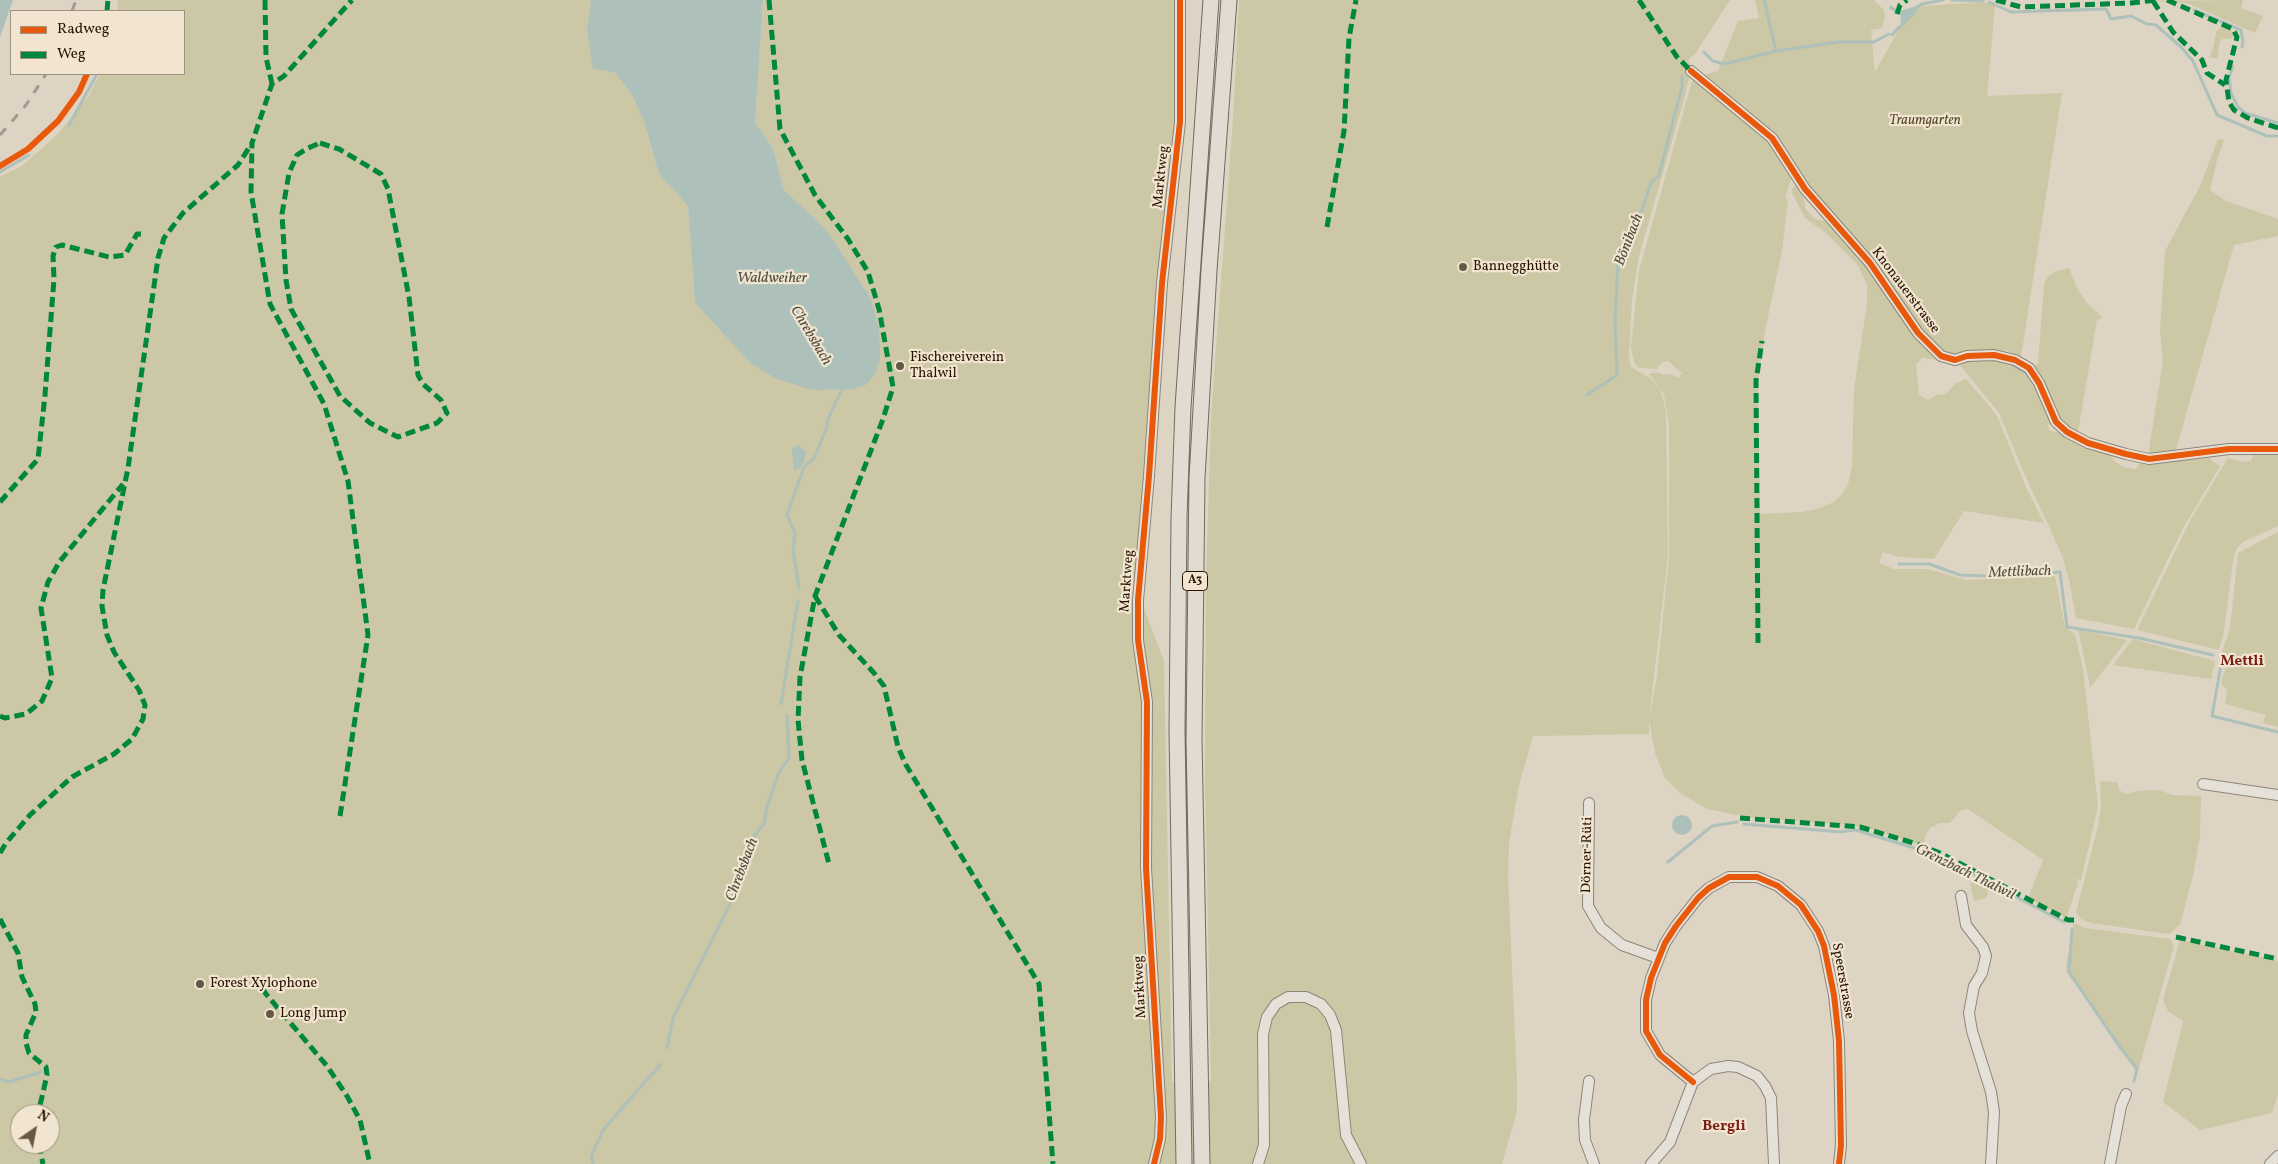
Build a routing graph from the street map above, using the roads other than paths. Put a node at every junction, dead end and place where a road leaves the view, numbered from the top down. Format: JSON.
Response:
{"nodes":[{"id":1,"x":1180,"y":0,"type":"edge"},
{"id":2,"x":1211,"y":0,"type":"edge"},
{"id":3,"x":1229,"y":0,"type":"edge"},
{"id":4,"x":1691,"y":71,"type":"dead end"},
{"id":5,"x":2278,"y":449,"type":"edge"},
{"id":6,"x":2203,"y":784,"type":"dead end"},
{"id":7,"x":2278,"y":795,"type":"edge"},
{"id":8,"x":1589,"y":803,"type":"dead end"},
{"id":9,"x":1960,"y":896,"type":"dead end"},
{"id":10,"x":1658,"y":958,"type":"junction"},
{"id":11,"x":1589,"y":1081,"type":"dead end"},
{"id":12,"x":1693,"y":1082,"type":"junction"},
{"id":13,"x":2126,"y":1094,"type":"dead end"},
{"id":14,"x":2278,"y":1156,"type":"edge"},
{"id":15,"x":1154,"y":1164,"type":"edge"},
{"id":16,"x":1184,"y":1164,"type":"edge"},
{"id":17,"x":1202,"y":1164,"type":"edge"},
{"id":18,"x":1258,"y":1164,"type":"edge"},
{"id":19,"x":1361,"y":1164,"type":"edge"},
{"id":20,"x":1594,"y":1164,"type":"edge"},
{"id":21,"x":1651,"y":1164,"type":"edge"},
{"id":22,"x":1774,"y":1164,"type":"edge"},
{"id":23,"x":1840,"y":1164,"type":"edge"},
{"id":24,"x":1991,"y":1164,"type":"edge"},
{"id":25,"x":2110,"y":1164,"type":"edge"},
{"id":26,"x":2270,"y":1164,"type":"edge"}],
"edges":[{"from":1,"to":15,"type":"street","name":"Marktweg"},
{"from":2,"to":16,"type":"highway","number":"A3"},
{"from":3,"to":17,"type":"highway","number":"A3"},
{"from":4,"to":5,"type":"street","name":"Knonauerstrasse"},
{"from":6,"to":7,"type":"street"},
{"from":8,"to":10,"type":"street","name":"Dörner-Rüti"},
{"from":9,"to":24,"type":"street"},
{"from":10,"to":12,"type":"street","name":"Speerstrasse"},
{"from":10,"to":23,"type":"street","name":"Speerstrasse"},
{"from":11,"to":20,"type":"street"},
{"from":12,"to":21,"type":"street"},
{"from":12,"to":22,"type":"street"},
{"from":13,"to":25,"type":"street"},
{"from":14,"to":26,"type":"street"},
{"from":18,"to":19,"type":"street"}]}
